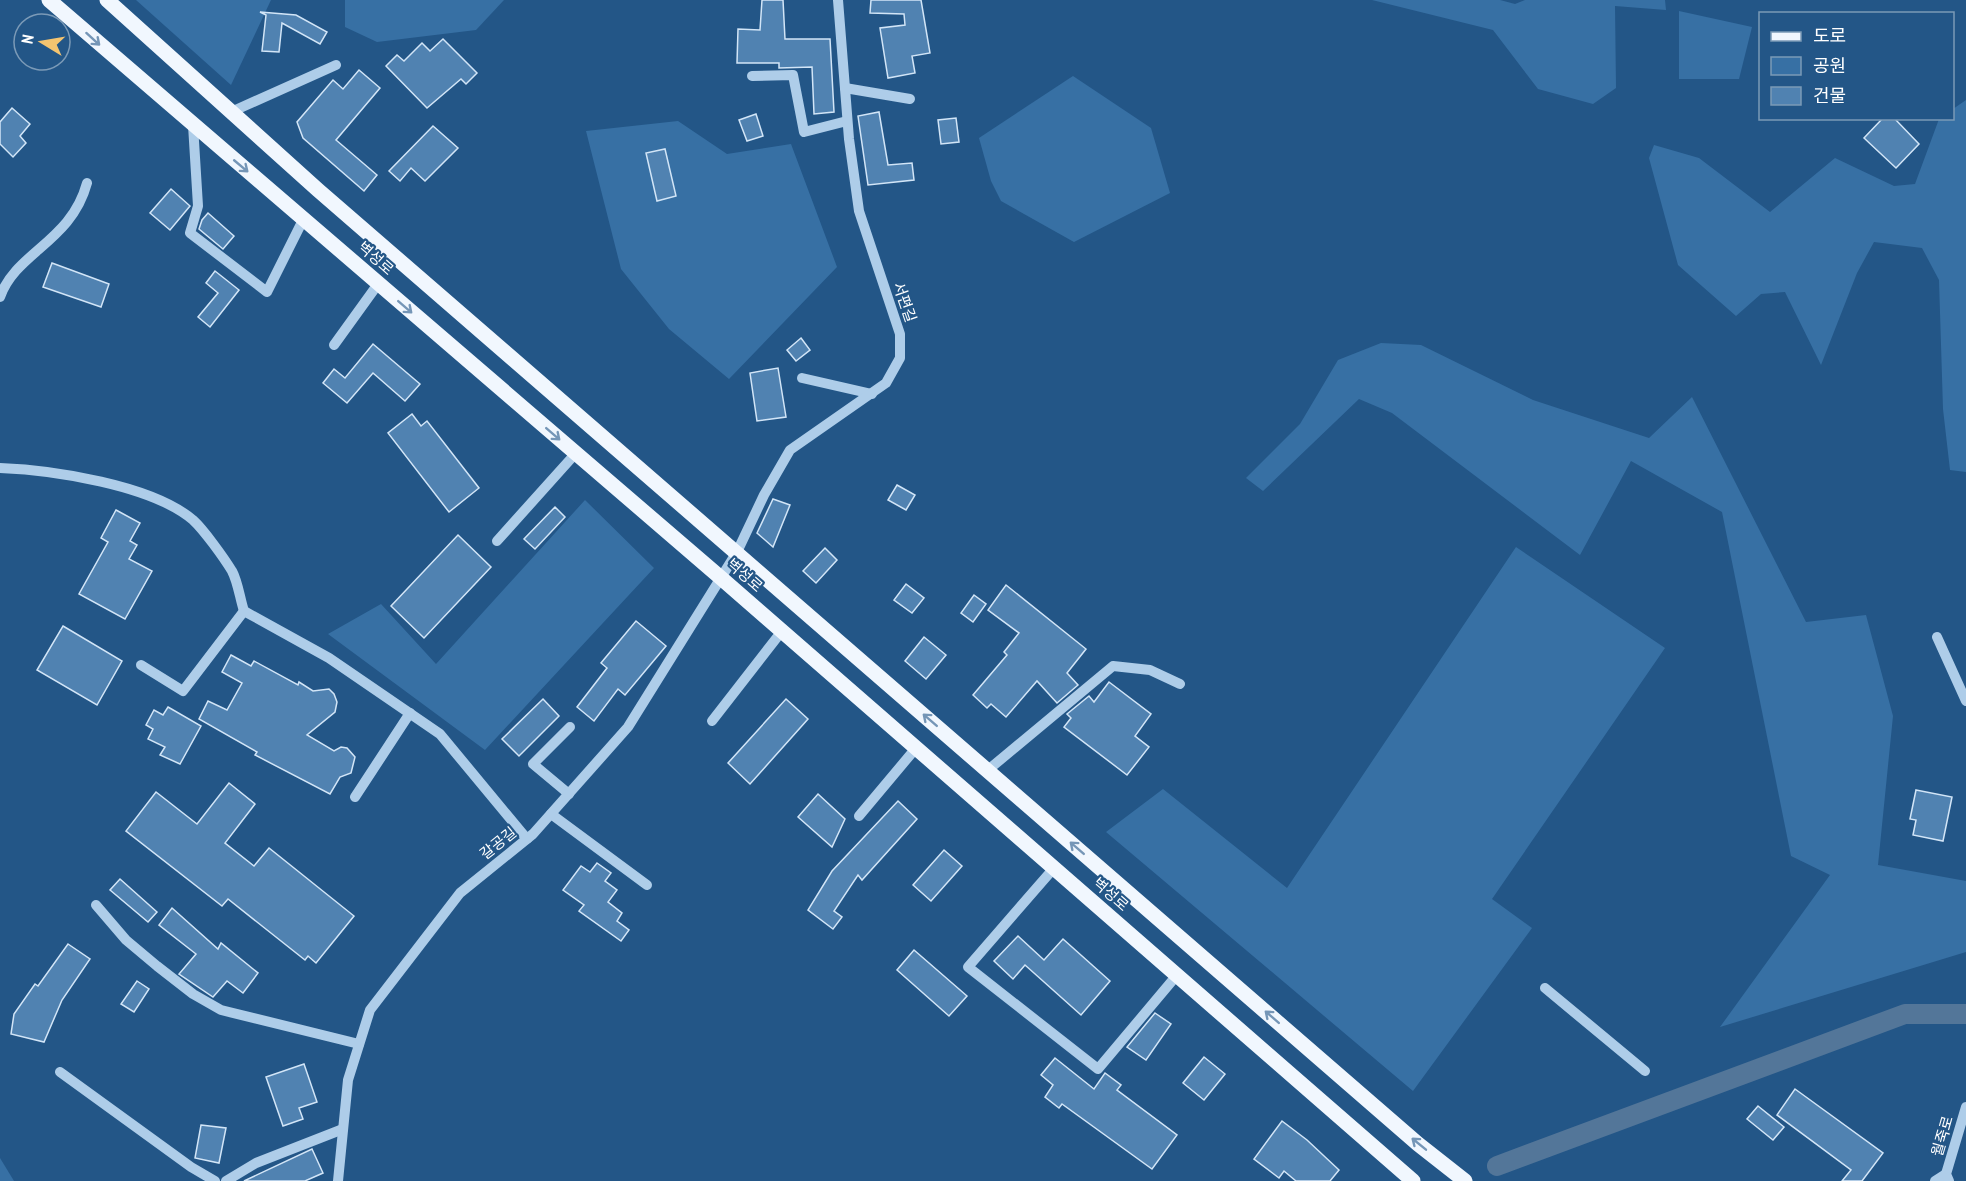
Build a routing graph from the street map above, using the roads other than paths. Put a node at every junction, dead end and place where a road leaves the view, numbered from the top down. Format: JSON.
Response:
{"nodes":[{"id":1,"x":50,"y":0,"type":"edge"},
{"id":2,"x":107,"y":0,"type":"edge"},
{"id":3,"x":838,"y":0,"type":"edge"},
{"id":4,"x":336,"y":65,"type":"dead end"},
{"id":5,"x":752,"y":76,"type":"dead end"},
{"id":6,"x":845,"y":88,"type":"junction"},
{"id":7,"x":910,"y":99,"type":"dead end"},
{"id":8,"x":231,"y":112,"type":"junction"},
{"id":9,"x":848,"y":122,"type":"junction"},
{"id":10,"x":193,"y":125,"type":"junction"},
{"id":11,"x":87,"y":183,"type":"dead end"},
{"id":12,"x":303,"y":220,"type":"junction"},
{"id":13,"x":0,"y":270,"type":"edge"},
{"id":14,"x":13,"y":275,"type":"junction"},
{"id":15,"x":378,"y":284,"type":"junction"},
{"id":16,"x":0,"y":297,"type":"edge"},
{"id":17,"x":334,"y":345,"type":"dead end"},
{"id":18,"x":802,"y":378,"type":"dead end"},
{"id":19,"x":872,"y":394,"type":"junction"},
{"id":20,"x":576,"y":453,"type":"junction"},
{"id":21,"x":0,"y":468,"type":"edge"},
{"id":22,"x":497,"y":541,"type":"dead end"},
{"id":23,"x":737,"y":552,"type":"junction"},
{"id":24,"x":721,"y":578,"type":"junction"},
{"id":25,"x":244,"y":611,"type":"junction"},
{"id":26,"x":782,"y":631,"type":"junction"},
{"id":27,"x":1937,"y":637,"type":"dead end"},
{"id":28,"x":141,"y":665,"type":"dead end"},
{"id":29,"x":1180,"y":684,"type":"dead end"},
{"id":30,"x":1966,"y":701,"type":"edge"},
{"id":31,"x":410,"y":713,"type":"junction"},
{"id":32,"x":712,"y":721,"type":"dead end"},
{"id":33,"x":570,"y":727,"type":"dead end"},
{"id":34,"x":916,"y":748,"type":"junction"},
{"id":35,"x":988,"y":770,"type":"junction"},
{"id":36,"x":569,"y":794,"type":"junction"},
{"id":37,"x":355,"y":797,"type":"dead end"},
{"id":38,"x":551,"y":814,"type":"junction"},
{"id":39,"x":859,"y":816,"type":"dead end"},
{"id":40,"x":527,"y":839,"type":"junction"},
{"id":41,"x":1054,"y":868,"type":"junction"},
{"id":42,"x":647,"y":885,"type":"dead end"},
{"id":43,"x":96,"y":905,"type":"dead end"},
{"id":44,"x":1177,"y":975,"type":"junction"},
{"id":45,"x":1545,"y":988,"type":"dead end"},
{"id":46,"x":359,"y":1044,"type":"junction"},
{"id":47,"x":1645,"y":1071,"type":"dead end"},
{"id":48,"x":60,"y":1072,"type":"dead end"},
{"id":49,"x":1965,"y":1112,"type":"edge"},
{"id":50,"x":343,"y":1129,"type":"junction"},
{"id":51,"x":1948,"y":1178,"type":"edge"},
{"id":52,"x":215,"y":1181,"type":"edge"},
{"id":53,"x":226,"y":1181,"type":"edge"},
{"id":54,"x":338,"y":1181,"type":"edge"},
{"id":55,"x":1413,"y":1181,"type":"edge"},
{"id":56,"x":1465,"y":1181,"type":"edge"},
{"id":57,"x":1935,"y":1181,"type":"edge"}],
"edges":[{"from":1,"to":10,"type":"main road","name":"벽성로","one_way":true},
{"from":2,"to":8,"type":"main road","name":"벽성로"},
{"from":3,"to":6,"type":"street","name":"서편길"},
{"from":4,"to":8,"type":"street"},
{"from":5,"to":9,"type":"street"},
{"from":6,"to":7,"type":"street"},
{"from":6,"to":9,"type":"street","name":"서편길"},
{"from":8,"to":23,"type":"main road","name":"벽성로"},
{"from":9,"to":19,"type":"street","name":"서편길"},
{"from":10,"to":12,"type":"main road","name":"벽성로","one_way":true},
{"from":10,"to":12,"type":"street"},
{"from":11,"to":14,"type":"street"},
{"from":12,"to":15,"type":"main road","name":"벽성로"},
{"from":13,"to":14,"type":"street"},
{"from":14,"to":16,"type":"street"},
{"from":15,"to":17,"type":"street"},
{"from":15,"to":20,"type":"main road","name":"벽성로","one_way":true},
{"from":18,"to":19,"type":"street"},
{"from":19,"to":23,"type":"street","name":"서편길"},
{"from":20,"to":22,"type":"street"},
{"from":20,"to":24,"type":"main road","name":"벽성로"},
{"from":21,"to":25,"type":"street"},
{"from":23,"to":24,"type":"street","name":"갈공길"},
{"from":35,"to":23,"type":"main road","name":"벽성로","one_way":true},
{"from":24,"to":26,"type":"main road","name":"벽성로"},
{"from":24,"to":36,"type":"street","name":"갈공길"},
{"from":25,"to":28,"type":"street"},
{"from":25,"to":31,"type":"street"},
{"from":26,"to":32,"type":"street"},
{"from":26,"to":34,"type":"main road","name":"벽성로"},
{"from":27,"to":30,"type":"street"},
{"from":29,"to":35,"type":"street"},
{"from":31,"to":37,"type":"street"},
{"from":31,"to":40,"type":"street"},
{"from":33,"to":36,"type":"street"},
{"from":34,"to":39,"type":"street"},
{"from":34,"to":41,"type":"main road","name":"벽성로"},
{"from":56,"to":35,"type":"main road","name":"벽성로","one_way":true},
{"from":36,"to":38,"type":"street","name":"갈공길"},
{"from":38,"to":40,"type":"street","name":"갈공길"},
{"from":38,"to":42,"type":"street"},
{"from":40,"to":46,"type":"street","name":"갈공길"},
{"from":41,"to":44,"type":"main road","name":"벽성로"},
{"from":41,"to":44,"type":"street"},
{"from":43,"to":46,"type":"street"},
{"from":44,"to":55,"type":"main road","name":"벽성로"},
{"from":45,"to":47,"type":"street"},
{"from":46,"to":50,"type":"street","name":"갈공길"},
{"from":48,"to":52,"type":"street"},
{"from":49,"to":51,"type":"street","name":"월죽로"},
{"from":50,"to":53,"type":"street"},
{"from":50,"to":54,"type":"street","name":"갈공길"},
{"from":51,"to":57,"type":"street","name":"월죽로"}]}
